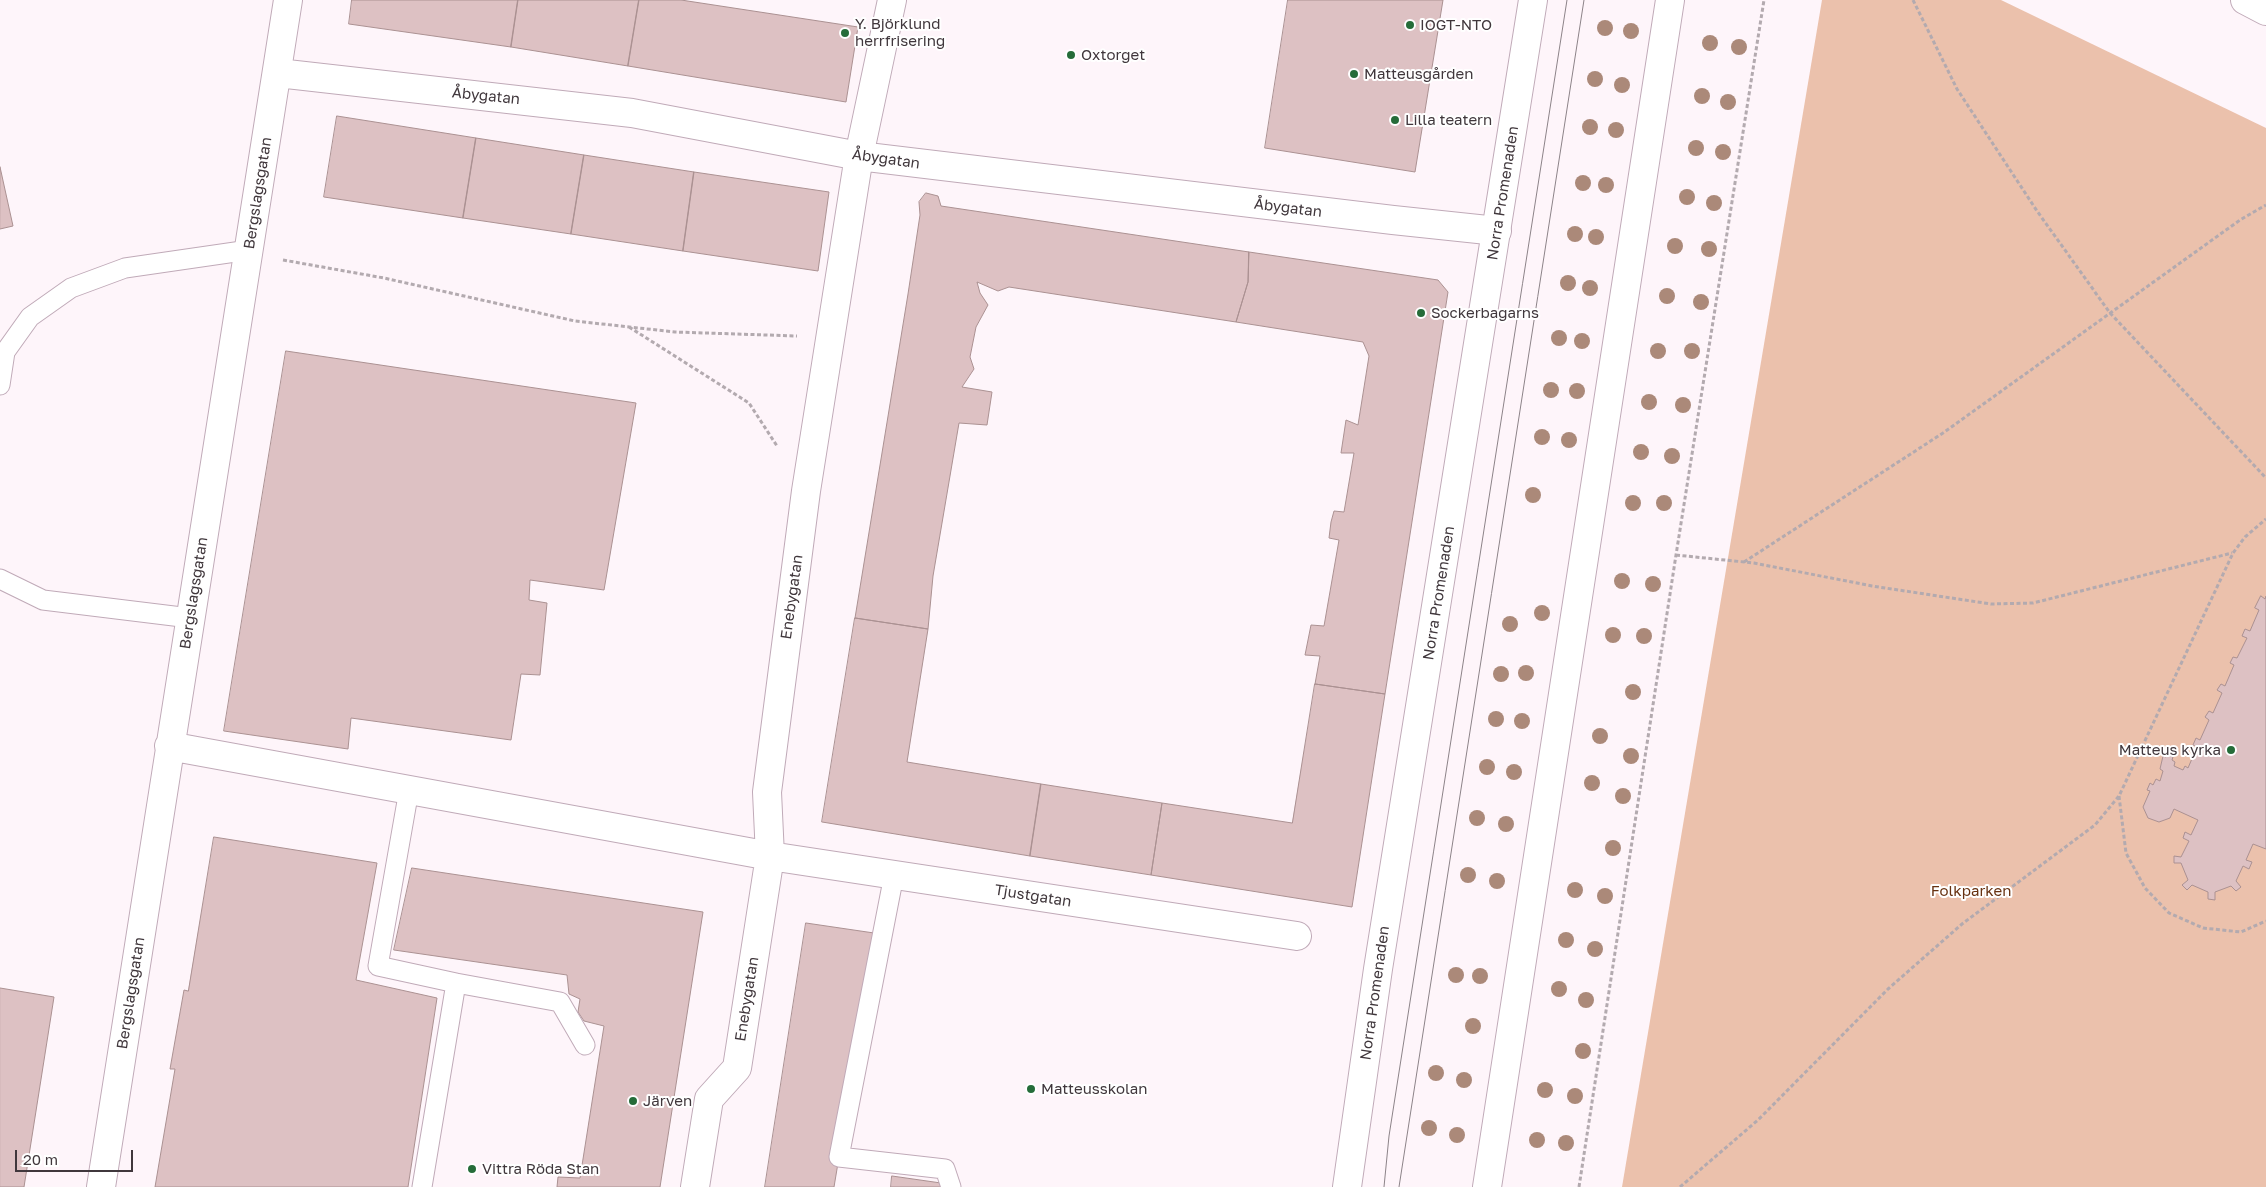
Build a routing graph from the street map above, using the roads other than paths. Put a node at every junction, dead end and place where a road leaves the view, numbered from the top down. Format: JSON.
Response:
{"nodes":[{"id":1,"x":288,"y":0,"type":"edge"},
{"id":2,"x":892,"y":0,"type":"edge"},
{"id":3,"x":1533,"y":0,"type":"edge"},
{"id":4,"x":1670,"y":0,"type":"edge"},
{"id":5,"x":2245,"y":0,"type":"edge"},
{"id":6,"x":2266,"y":11,"type":"edge"},
{"id":7,"x":278,"y":73,"type":"junction"},
{"id":8,"x":859,"y":156,"type":"junction"},
{"id":9,"x":1497,"y":230,"type":"junction"},
{"id":10,"x":249,"y":250,"type":"junction"},
{"id":11,"x":0,"y":386,"type":"edge"},
{"id":12,"x":0,"y":579,"type":"edge"},
{"id":13,"x":190,"y":618,"type":"junction"},
{"id":14,"x":170,"y":746,"type":"junction"},
{"id":15,"x":409,"y":790,"type":"junction"},
{"id":16,"x":770,"y":856,"type":"junction"},
{"id":17,"x":894,"y":875,"type":"junction"},
{"id":18,"x":1297,"y":936,"type":"dead end"},
{"id":19,"x":456,"y":983,"type":"junction"},
{"id":20,"x":585,"y":1045,"type":"dead end"},
{"id":21,"x":101,"y":1187,"type":"edge"},
{"id":22,"x":422,"y":1187,"type":"edge"},
{"id":23,"x":695,"y":1187,"type":"edge"},
{"id":24,"x":951,"y":1187,"type":"edge"},
{"id":25,"x":1347,"y":1187,"type":"edge"},
{"id":26,"x":1487,"y":1187,"type":"edge"}],
"edges":[{"from":1,"to":7,"type":"street","name":"Bergslagsgatan"},
{"from":2,"to":8,"type":"street","name":"Enebygatan"},
{"from":3,"to":9,"type":"street","name":"Norra Promenaden"},
{"from":4,"to":26,"type":"street"},
{"from":5,"to":6,"type":"street"},
{"from":7,"to":8,"type":"street","name":"Åbygatan"},
{"from":7,"to":10,"type":"street","name":"Bergslagsgatan"},
{"from":8,"to":9,"type":"street","name":"Åbygatan"},
{"from":8,"to":16,"type":"street","name":"Enebygatan"},
{"from":9,"to":25,"type":"street","name":"Norra Promenaden"},
{"from":10,"to":11,"type":"lane"},
{"from":10,"to":13,"type":"street","name":"Bergslagsgatan"},
{"from":12,"to":13,"type":"lane"},
{"from":13,"to":14,"type":"street","name":"Bergslagsgatan"},
{"from":14,"to":15,"type":"street","name":"Tjustgatan"},
{"from":14,"to":21,"type":"street","name":"Bergslagsgatan"},
{"from":15,"to":16,"type":"street","name":"Tjustgatan"},
{"from":15,"to":19,"type":"lane"},
{"from":16,"to":17,"type":"street","name":"Tjustgatan"},
{"from":16,"to":23,"type":"street","name":"Enebygatan"},
{"from":17,"to":18,"type":"street","name":"Tjustgatan"},
{"from":17,"to":24,"type":"lane"},
{"from":19,"to":20,"type":"lane"},
{"from":19,"to":22,"type":"lane"}]}
